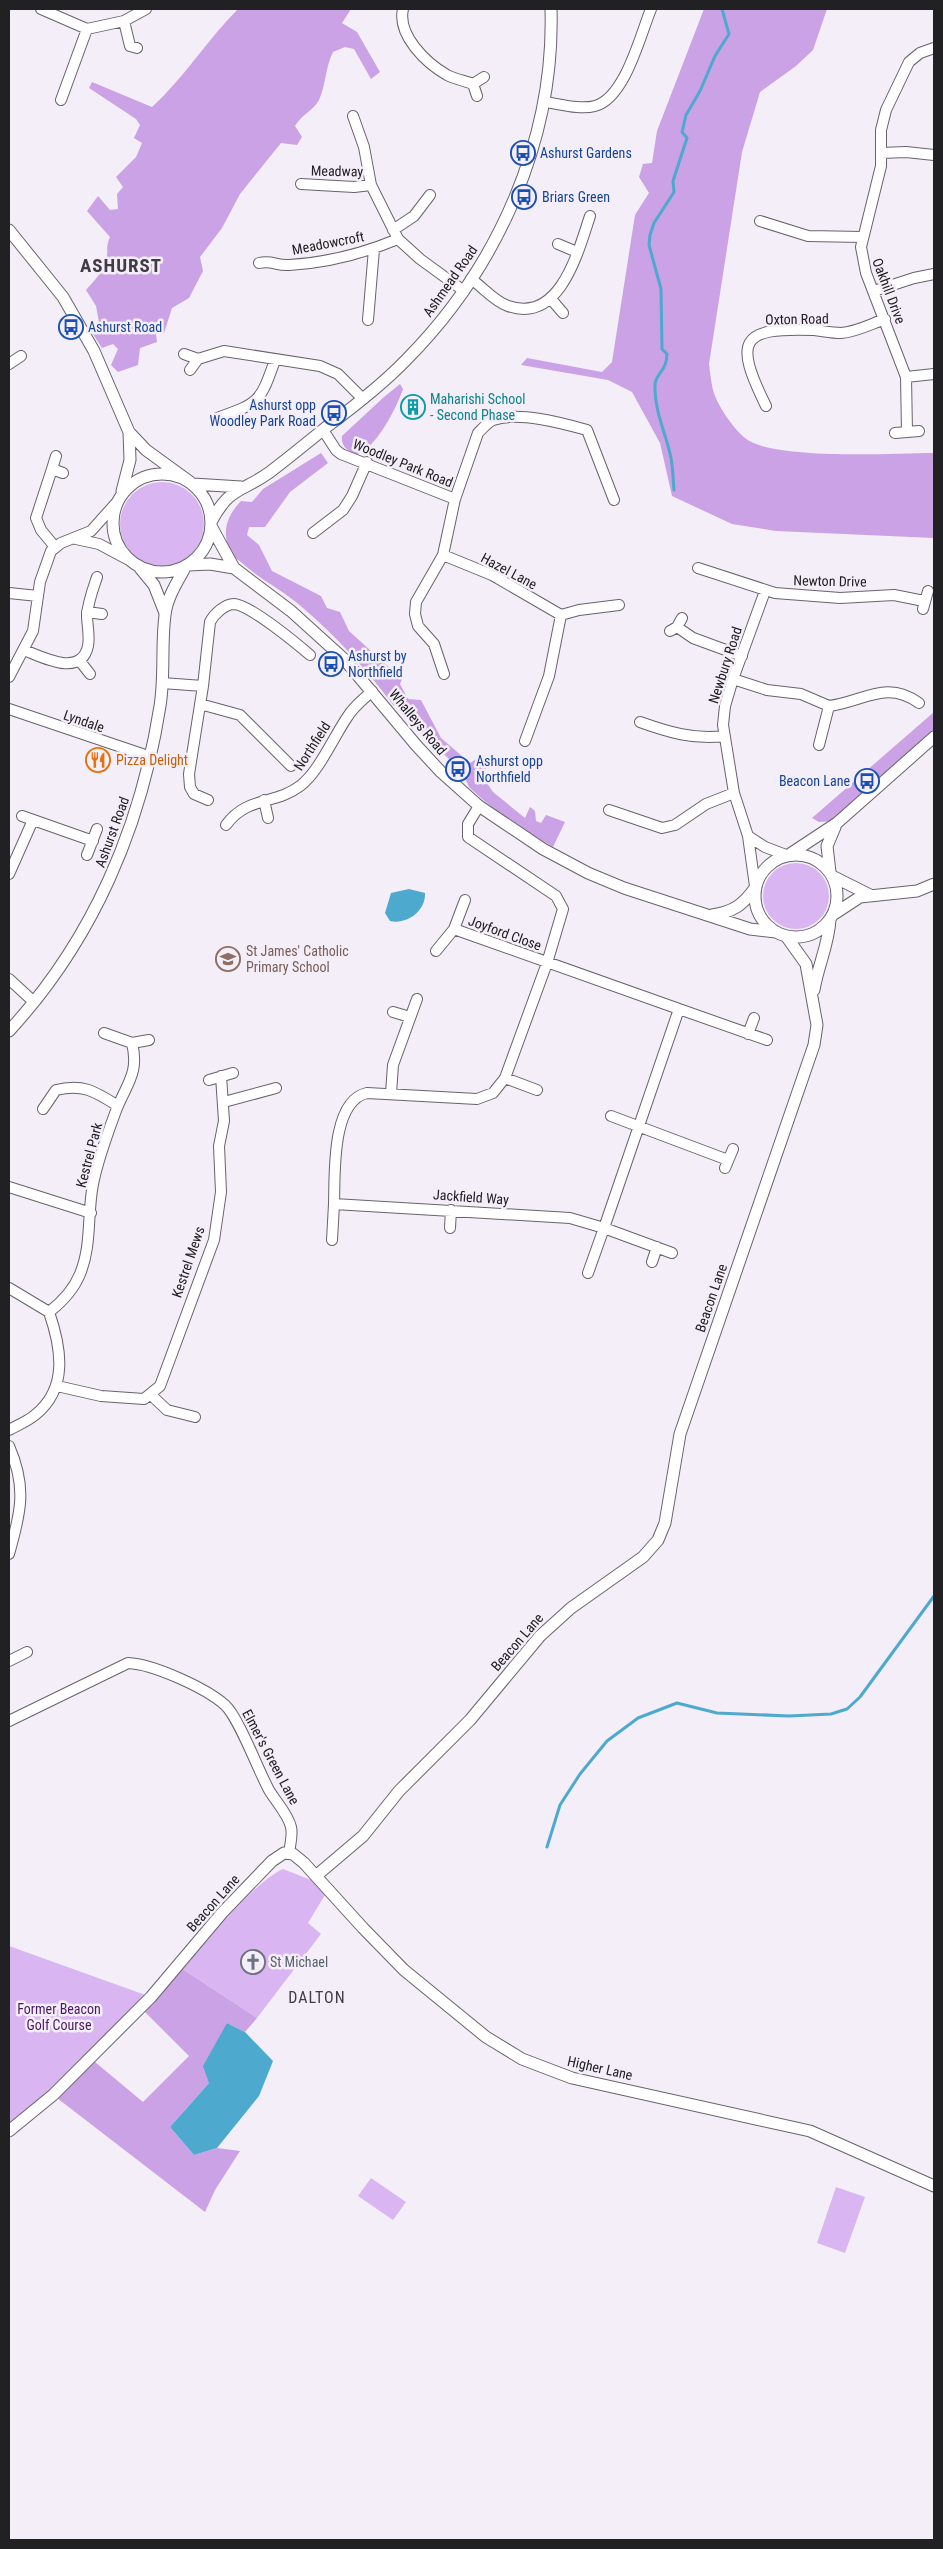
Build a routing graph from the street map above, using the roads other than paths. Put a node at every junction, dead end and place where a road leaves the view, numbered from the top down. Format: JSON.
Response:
{"nodes":[{"id":1,"x":41,"y":9,"type":"edge"},
{"id":2,"x":146,"y":9,"type":"edge"},
{"id":3,"x":403,"y":9,"type":"edge"},
{"id":4,"x":551,"y":9,"type":"edge"},
{"id":5,"x":651,"y":9,"type":"edge"},
{"id":6,"x":124,"y":21,"type":"junction"},
{"id":7,"x":87,"y":29,"type":"junction"},
{"id":8,"x":137,"y":48,"type":"dead end"},
{"id":9,"x":934,"y":48,"type":"edge"},
{"id":10,"x":484,"y":77,"type":"dead end"},
{"id":11,"x":474,"y":84,"type":"junction"},
{"id":12,"x":477,"y":96,"type":"dead end"},
{"id":13,"x":61,"y":100,"type":"dead end"},
{"id":14,"x":545,"y":102,"type":"junction"},
{"id":15,"x":353,"y":116,"type":"dead end"},
{"id":16,"x":881,"y":153,"type":"junction"},
{"id":17,"x":934,"y":155,"type":"edge"},
{"id":18,"x":301,"y":184,"type":"dead end"},
{"id":19,"x":371,"y":185,"type":"junction"},
{"id":20,"x":430,"y":195,"type":"dead end"},
{"id":21,"x":590,"y":216,"type":"dead end"},
{"id":22,"x":760,"y":221,"type":"dead end"},
{"id":23,"x":9,"y":230,"type":"edge"},
{"id":24,"x":396,"y":235,"type":"junction"},
{"id":25,"x":862,"y":237,"type":"junction"},
{"id":26,"x":558,"y":244,"type":"dead end"},
{"id":27,"x":374,"y":249,"type":"junction"},
{"id":28,"x":577,"y":252,"type":"junction"},
{"id":29,"x":259,"y":263,"type":"dead end"},
{"id":30,"x":934,"y":274,"type":"edge"},
{"id":31,"x":471,"y":279,"type":"junction"},
{"id":32,"x":464,"y":291,"type":"junction"},
{"id":33,"x":874,"y":291,"type":"junction"},
{"id":34,"x":551,"y":300,"type":"junction"},
{"id":35,"x":563,"y":313,"type":"dead end"},
{"id":36,"x":885,"y":319,"type":"junction"},
{"id":37,"x":368,"y":320,"type":"dead end"},
{"id":38,"x":184,"y":354,"type":"dead end"},
{"id":39,"x":22,"y":356,"type":"dead end"},
{"id":40,"x":198,"y":359,"type":"junction"},
{"id":41,"x":275,"y":360,"type":"junction"},
{"id":42,"x":9,"y":364,"type":"edge"},
{"id":43,"x":190,"y":370,"type":"dead end"},
{"id":44,"x":934,"y":374,"type":"edge"},
{"id":45,"x":906,"y":377,"type":"junction"},
{"id":46,"x":364,"y":399,"type":"junction"},
{"id":47,"x":766,"y":406,"type":"dead end"},
{"id":48,"x":217,"y":418,"type":"dead end"},
{"id":49,"x":322,"y":430,"type":"junction"},
{"id":50,"x":919,"y":431,"type":"dead end"},
{"id":51,"x":130,"y":432,"type":"junction"},
{"id":52,"x":908,"y":432,"type":"junction"},
{"id":53,"x":894,"y":433,"type":"dead end"},
{"id":54,"x":56,"y":456,"type":"dead end"},
{"id":55,"x":367,"y":462,"type":"junction"},
{"id":56,"x":52,"y":469,"type":"junction"},
{"id":57,"x":63,"y":474,"type":"dead end"},
{"id":58,"x":191,"y":483,"type":"junction"},
{"id":59,"x":241,"y":487,"type":"junction"},
{"id":60,"x":455,"y":499,"type":"junction"},
{"id":61,"x":118,"y":500,"type":"junction"},
{"id":62,"x":614,"y":500,"type":"dead end"},
{"id":63,"x":211,"y":524,"type":"junction"},
{"id":64,"x":313,"y":533,"type":"dead end"},
{"id":65,"x":76,"y":539,"type":"junction"},
{"id":66,"x":55,"y":547,"type":"junction"},
{"id":67,"x":443,"y":555,"type":"junction"},
{"id":68,"x":128,"y":559,"type":"junction"},
{"id":69,"x":187,"y":566,"type":"junction"},
{"id":70,"x":696,"y":567,"type":"dead end"},
{"id":71,"x":140,"y":568,"type":"junction"},
{"id":72,"x":234,"y":568,"type":"junction"},
{"id":73,"x":97,"y":577,"type":"dead end"},
{"id":74,"x":765,"y":591,"type":"junction"},
{"id":75,"x":9,"y":593,"type":"edge"},
{"id":76,"x":38,"y":596,"type":"junction"},
{"id":77,"x":925,"y":601,"type":"dead end"},
{"id":78,"x":619,"y":604,"type":"dead end"},
{"id":79,"x":87,"y":612,"type":"junction"},
{"id":80,"x":165,"y":613,"type":"junction"},
{"id":81,"x":102,"y":614,"type":"dead end"},
{"id":82,"x":562,"y":615,"type":"junction"},
{"id":83,"x":676,"y":625,"type":"dead end"},
{"id":84,"x":24,"y":650,"type":"junction"},
{"id":85,"x":310,"y":655,"type":"dead end"},
{"id":86,"x":742,"y":656,"type":"junction"},
{"id":87,"x":79,"y":660,"type":"junction"},
{"id":88,"x":90,"y":674,"type":"dead end"},
{"id":89,"x":444,"y":674,"type":"dead end"},
{"id":90,"x":9,"y":677,"type":"edge"},
{"id":91,"x":733,"y":679,"type":"junction"},
{"id":92,"x":162,"y":683,"type":"junction"},
{"id":93,"x":203,"y":686,"type":"junction"},
{"id":94,"x":372,"y":691,"type":"junction"},
{"id":95,"x":200,"y":704,"type":"junction"},
{"id":96,"x":920,"y":704,"type":"dead end"},
{"id":97,"x":829,"y":706,"type":"junction"},
{"id":98,"x":9,"y":709,"type":"edge"},
{"id":99,"x":640,"y":721,"type":"dead end"},
{"id":100,"x":724,"y":736,"type":"junction"},
{"id":101,"x":934,"y":737,"type":"edge"},
{"id":102,"x":526,"y":742,"type":"dead end"},
{"id":103,"x":819,"y":745,"type":"dead end"},
{"id":104,"x":151,"y":757,"type":"junction"},
{"id":105,"x":291,"y":766,"type":"dead end"},
{"id":106,"x":734,"y":793,"type":"junction"},
{"id":107,"x":208,"y":800,"type":"dead end"},
{"id":108,"x":264,"y":800,"type":"junction"},
{"id":109,"x":479,"y":806,"type":"junction"},
{"id":110,"x":608,"y":809,"type":"dead end"},
{"id":111,"x":22,"y":816,"type":"dead end"},
{"id":112,"x":268,"y":818,"type":"dead end"},
{"id":113,"x":34,"y":820,"type":"junction"},
{"id":114,"x":837,"y":823,"type":"junction"},
{"id":115,"x":226,"y":825,"type":"dead end"},
{"id":116,"x":97,"y":829,"type":"dead end"},
{"id":117,"x":748,"y":836,"type":"junction"},
{"id":118,"x":93,"y":841,"type":"junction"},
{"id":119,"x":88,"y":855,"type":"dead end"},
{"id":120,"x":787,"y":855,"type":"junction"},
{"id":121,"x":9,"y":874,"type":"edge"},
{"id":122,"x":831,"y":874,"type":"junction"},
{"id":123,"x":934,"y":884,"type":"edge"},
{"id":124,"x":755,"y":887,"type":"junction"},
{"id":125,"x":870,"y":895,"type":"junction"},
{"id":126,"x":465,"y":900,"type":"dead end"},
{"id":127,"x":709,"y":916,"type":"junction"},
{"id":128,"x":832,"y":917,"type":"junction"},
{"id":129,"x":454,"y":929,"type":"junction"},
{"id":130,"x":781,"y":934,"type":"junction"},
{"id":131,"x":436,"y":951,"type":"dead end"},
{"id":132,"x":547,"y":963,"type":"junction"},
{"id":133,"x":9,"y":978,"type":"edge"},
{"id":134,"x":813,"y":996,"type":"junction"},
{"id":135,"x":417,"y":999,"type":"dead end"},
{"id":136,"x":34,"y":1002,"type":"junction"},
{"id":137,"x":679,"y":1009,"type":"junction"},
{"id":138,"x":393,"y":1012,"type":"dead end"},
{"id":139,"x":410,"y":1017,"type":"junction"},
{"id":140,"x":754,"y":1018,"type":"dead end"},
{"id":141,"x":9,"y":1031,"type":"edge"},
{"id":142,"x":104,"y":1033,"type":"dead end"},
{"id":143,"x":748,"y":1034,"type":"junction"},
{"id":144,"x":149,"y":1040,"type":"dead end"},
{"id":145,"x":767,"y":1040,"type":"dead end"},
{"id":146,"x":132,"y":1043,"type":"junction"},
{"id":147,"x":233,"y":1073,"type":"dead end"},
{"id":148,"x":221,"y":1076,"type":"junction"},
{"id":149,"x":505,"y":1078,"type":"junction"},
{"id":150,"x":209,"y":1080,"type":"dead end"},
{"id":151,"x":276,"y":1088,"type":"dead end"},
{"id":152,"x":536,"y":1090,"type":"dead end"},
{"id":153,"x":391,"y":1093,"type":"junction"},
{"id":154,"x":224,"y":1102,"type":"junction"},
{"id":155,"x":118,"y":1106,"type":"junction"},
{"id":156,"x":43,"y":1109,"type":"dead end"},
{"id":157,"x":611,"y":1116,"type":"dead end"},
{"id":158,"x":638,"y":1127,"type":"junction"},
{"id":159,"x":733,"y":1149,"type":"dead end"},
{"id":160,"x":9,"y":1187,"type":"edge"},
{"id":161,"x":334,"y":1204,"type":"junction"},
{"id":162,"x":451,"y":1210,"type":"junction"},
{"id":163,"x":91,"y":1213,"type":"junction"},
{"id":164,"x":450,"y":1228,"type":"dead end"},
{"id":165,"x":604,"y":1228,"type":"junction"},
{"id":166,"x":332,"y":1240,"type":"dead end"},
{"id":167,"x":657,"y":1247,"type":"junction"},
{"id":168,"x":672,"y":1253,"type":"dead end"},
{"id":169,"x":652,"y":1262,"type":"dead end"},
{"id":170,"x":588,"y":1273,"type":"dead end"},
{"id":171,"x":9,"y":1288,"type":"edge"},
{"id":172,"x":49,"y":1312,"type":"junction"},
{"id":173,"x":57,"y":1386,"type":"junction"},
{"id":174,"x":150,"y":1394,"type":"junction"},
{"id":175,"x":195,"y":1417,"type":"dead end"},
{"id":176,"x":9,"y":1430,"type":"edge"},
{"id":177,"x":9,"y":1446,"type":"edge"},
{"id":178,"x":9,"y":1554,"type":"edge"},
{"id":179,"x":27,"y":1652,"type":"dead end"},
{"id":180,"x":9,"y":1662,"type":"edge"},
{"id":181,"x":9,"y":1721,"type":"edge"},
{"id":182,"x":289,"y":1853,"type":"junction"},
{"id":183,"x":317,"y":1875,"type":"junction"},
{"id":184,"x":9,"y":2131,"type":"edge"},
{"id":185,"x":934,"y":2186,"type":"edge"}],
"edges":[{"from":1,"to":7,"type":"street"},
{"from":2,"to":6,"type":"street"},
{"from":3,"to":11,"type":"street"},
{"from":4,"to":14,"type":"street","name":"Ashmead Road"},
{"from":5,"to":14,"type":"street"},
{"from":6,"to":7,"type":"street"},
{"from":6,"to":8,"type":"street"},
{"from":7,"to":13,"type":"street"},
{"from":9,"to":16,"type":"street","name":"Oakhill Drive"},
{"from":10,"to":11,"type":"street"},
{"from":11,"to":12,"type":"street"},
{"from":14,"to":31,"type":"street","name":"Ashmead Road"},
{"from":15,"to":19,"type":"street"},
{"from":16,"to":17,"type":"street"},
{"from":16,"to":25,"type":"street","name":"Oakhill Drive"},
{"from":18,"to":19,"type":"street","name":"Meadway"},
{"from":19,"to":24,"type":"street"},
{"from":20,"to":24,"type":"street","name":"Meadowcroft"},
{"from":21,"to":28,"type":"street"},
{"from":22,"to":25,"type":"street"},
{"from":23,"to":51,"type":"street"},
{"from":24,"to":27,"type":"street","name":"Meadowcroft"},
{"from":24,"to":32,"type":"street"},
{"from":25,"to":33,"type":"street","name":"Oakhill Drive"},
{"from":26,"to":28,"type":"street"},
{"from":27,"to":29,"type":"street","name":"Meadowcroft"},
{"from":27,"to":37,"type":"street","name":"Meadowcroft"},
{"from":28,"to":34,"type":"street"},
{"from":30,"to":33,"type":"street"},
{"from":31,"to":32,"type":"street","name":"Ashmead Road"},
{"from":31,"to":34,"type":"street"},
{"from":32,"to":46,"type":"street","name":"Ashmead Road"},
{"from":33,"to":36,"type":"street","name":"Oakhill Drive"},
{"from":34,"to":35,"type":"street"},
{"from":36,"to":45,"type":"street","name":"Oakhill Drive"},
{"from":36,"to":47,"type":"street","name":"Oxton Road"},
{"from":38,"to":40,"type":"street"},
{"from":39,"to":42,"type":"street"},
{"from":40,"to":41,"type":"street"},
{"from":40,"to":43,"type":"street"},
{"from":41,"to":46,"type":"street"},
{"from":41,"to":48,"type":"street"},
{"from":44,"to":45,"type":"street"},
{"from":45,"to":52,"type":"street","name":"Oakhill Drive"},
{"from":46,"to":49,"type":"street","name":"Ashmead Road"},
{"from":49,"to":55,"type":"street","name":"Woodley Park Road"},
{"from":49,"to":59,"type":"street","name":"Ashmead Road"},
{"from":50,"to":52,"type":"street"},
{"from":51,"to":58,"type":"street"},
{"from":51,"to":61,"type":"street"},
{"from":52,"to":53,"type":"street"},
{"from":54,"to":56,"type":"street"},
{"from":55,"to":60,"type":"street","name":"Woodley Park Road"},
{"from":55,"to":64,"type":"street"},
{"from":56,"to":57,"type":"street"},
{"from":56,"to":66,"type":"street"},
{"from":58,"to":59,"type":"street","name":"Ashmead Road"},
{"from":58,"to":61,"type":"street"},
{"from":58,"to":63,"type":"street"},
{"from":59,"to":63,"type":"street","name":"Ashmead Road"},
{"from":60,"to":62,"type":"street"},
{"from":60,"to":67,"type":"street"},
{"from":61,"to":65,"type":"street"},
{"from":61,"to":68,"type":"street"},
{"from":63,"to":69,"type":"street"},
{"from":63,"to":72,"type":"street","name":"Whalleys Road"},
{"from":65,"to":66,"type":"street"},
{"from":65,"to":68,"type":"street"},
{"from":66,"to":76,"type":"street"},
{"from":67,"to":82,"type":"street","name":"Hazel Lane"},
{"from":67,"to":89,"type":"street"},
{"from":68,"to":71,"type":"street"},
{"from":69,"to":71,"type":"street"},
{"from":69,"to":72,"type":"street","name":"Whalleys Road"},
{"from":69,"to":80,"type":"street","name":"Ashurst Road"},
{"from":70,"to":74,"type":"street","name":"Newton Drive"},
{"from":71,"to":80,"type":"street","name":"Ashurst Road"},
{"from":72,"to":94,"type":"street","name":"Whalleys Road"},
{"from":73,"to":79,"type":"street"},
{"from":74,"to":77,"type":"street","name":"Newton Drive"},
{"from":74,"to":86,"type":"street","name":"Newbury Road"},
{"from":75,"to":76,"type":"street"},
{"from":76,"to":84,"type":"street"},
{"from":78,"to":82,"type":"street"},
{"from":79,"to":81,"type":"street"},
{"from":79,"to":87,"type":"street"},
{"from":80,"to":92,"type":"street","name":"Ashurst Road"},
{"from":82,"to":102,"type":"street"},
{"from":83,"to":86,"type":"street"},
{"from":84,"to":87,"type":"street"},
{"from":84,"to":90,"type":"street"},
{"from":85,"to":93,"type":"street"},
{"from":86,"to":91,"type":"street","name":"Newbury Road"},
{"from":87,"to":88,"type":"street"},
{"from":91,"to":97,"type":"street"},
{"from":91,"to":100,"type":"street","name":"Newbury Road"},
{"from":92,"to":93,"type":"street"},
{"from":92,"to":104,"type":"street","name":"Ashurst Road"},
{"from":93,"to":95,"type":"street"},
{"from":94,"to":108,"type":"street","name":"Northfield"},
{"from":94,"to":109,"type":"street","name":"Whalleys Road"},
{"from":95,"to":105,"type":"street"},
{"from":95,"to":107,"type":"street"},
{"from":96,"to":97,"type":"street"},
{"from":97,"to":103,"type":"street"},
{"from":98,"to":104,"type":"street","name":"Lyndale"},
{"from":99,"to":100,"type":"street"},
{"from":100,"to":106,"type":"street","name":"Newbury Road"},
{"from":101,"to":114,"type":"street"},
{"from":104,"to":136,"type":"street","name":"Ashurst Road"},
{"from":106,"to":110,"type":"street"},
{"from":106,"to":117,"type":"street","name":"Newbury Road"},
{"from":108,"to":112,"type":"street"},
{"from":108,"to":115,"type":"street","name":"Northfield"},
{"from":109,"to":127,"type":"street","name":"Whalleys Road"},
{"from":109,"to":132,"type":"street"},
{"from":111,"to":113,"type":"street"},
{"from":113,"to":118,"type":"street"},
{"from":113,"to":121,"type":"street"},
{"from":114,"to":120,"type":"street"},
{"from":114,"to":122,"type":"street"},
{"from":116,"to":118,"type":"street"},
{"from":117,"to":120,"type":"street"},
{"from":117,"to":124,"type":"street","name":"Newbury Road"},
{"from":118,"to":119,"type":"street"},
{"from":120,"to":122,"type":"street"},
{"from":120,"to":124,"type":"street"},
{"from":122,"to":125,"type":"street"},
{"from":122,"to":128,"type":"street"},
{"from":123,"to":125,"type":"street"},
{"from":124,"to":127,"type":"street"},
{"from":124,"to":130,"type":"street"},
{"from":125,"to":128,"type":"street"},
{"from":126,"to":129,"type":"street","name":"Joyford Close"},
{"from":127,"to":130,"type":"street","name":"Whalleys Road"},
{"from":128,"to":130,"type":"street"},
{"from":128,"to":134,"type":"street","name":"Beacon Lane"},
{"from":129,"to":131,"type":"street","name":"Joyford Close"},
{"from":129,"to":132,"type":"street","name":"Joyford Close"},
{"from":130,"to":134,"type":"street","name":"Beacon Lane"},
{"from":132,"to":137,"type":"street"},
{"from":132,"to":149,"type":"street"},
{"from":133,"to":136,"type":"street"},
{"from":134,"to":183,"type":"street","name":"Beacon Lane"},
{"from":135,"to":139,"type":"street"},
{"from":136,"to":141,"type":"street","name":"Ashurst Road"},
{"from":137,"to":143,"type":"street"},
{"from":137,"to":158,"type":"street"},
{"from":138,"to":139,"type":"street"},
{"from":139,"to":153,"type":"street"},
{"from":140,"to":143,"type":"street"},
{"from":142,"to":146,"type":"street"},
{"from":143,"to":145,"type":"street"},
{"from":144,"to":146,"type":"street"},
{"from":146,"to":155,"type":"street","name":"Kestrel Park"},
{"from":147,"to":148,"type":"street"},
{"from":148,"to":150,"type":"street"},
{"from":148,"to":154,"type":"street","name":"Kestrel Mews"},
{"from":149,"to":152,"type":"street"},
{"from":149,"to":153,"type":"street"},
{"from":151,"to":154,"type":"street"},
{"from":153,"to":161,"type":"street"},
{"from":154,"to":174,"type":"street","name":"Kestrel Mews"},
{"from":155,"to":156,"type":"street"},
{"from":155,"to":163,"type":"street","name":"Kestrel Park"},
{"from":157,"to":158,"type":"street"},
{"from":158,"to":159,"type":"street"},
{"from":158,"to":165,"type":"street"},
{"from":160,"to":163,"type":"street"},
{"from":161,"to":162,"type":"street","name":"Jackfield Way"},
{"from":161,"to":166,"type":"street"},
{"from":162,"to":164,"type":"street"},
{"from":162,"to":165,"type":"street","name":"Jackfield Way"},
{"from":163,"to":172,"type":"street","name":"Kestrel Park"},
{"from":165,"to":167,"type":"street","name":"Jackfield Way"},
{"from":165,"to":170,"type":"street"},
{"from":167,"to":168,"type":"street","name":"Jackfield Way"},
{"from":167,"to":169,"type":"street"},
{"from":171,"to":172,"type":"street"},
{"from":172,"to":173,"type":"street"},
{"from":173,"to":174,"type":"street"},
{"from":173,"to":176,"type":"street"},
{"from":174,"to":175,"type":"street"},
{"from":177,"to":178,"type":"street"},
{"from":179,"to":180,"type":"street"},
{"from":181,"to":182,"type":"street","name":"Elmer's Green Lane"},
{"from":182,"to":183,"type":"street"},
{"from":182,"to":184,"type":"street","name":"Beacon Lane"},
{"from":183,"to":185,"type":"street","name":"Higher Lane"}]}
